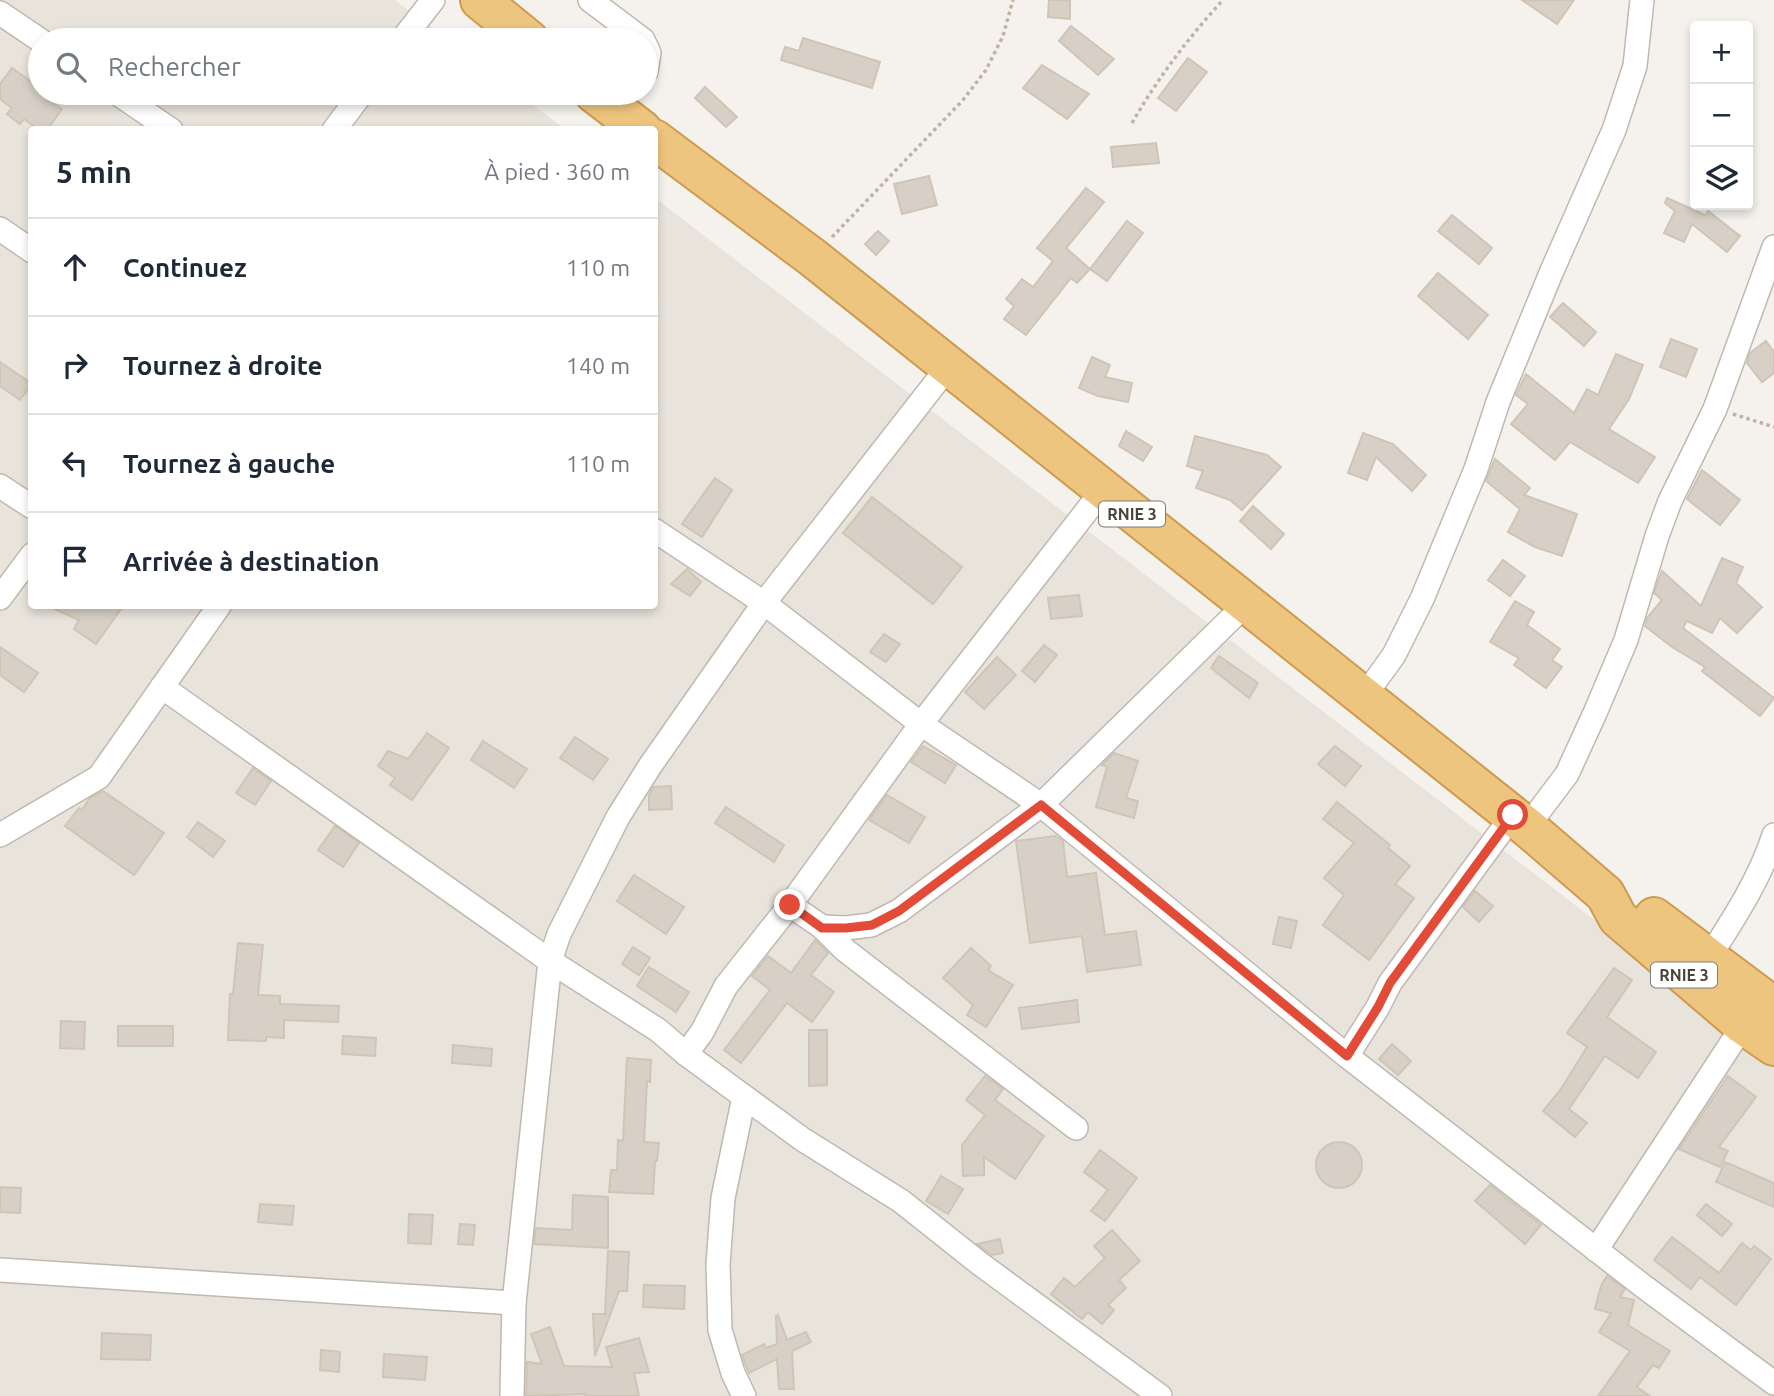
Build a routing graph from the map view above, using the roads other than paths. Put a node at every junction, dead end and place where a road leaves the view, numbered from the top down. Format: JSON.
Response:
{"nodes":[{"id":1,"x":433,"y":0,"type":"edge"},
{"id":2,"x":480,"y":0,"type":"edge"},
{"id":3,"x":590,"y":0,"type":"edge"},
{"id":4,"x":1643,"y":0,"type":"edge"},
{"id":5,"x":0,"y":13,"type":"edge"},
{"id":6,"x":411,"y":28,"type":"edge"},
{"id":7,"x":514,"y":28,"type":"edge"},
{"id":8,"x":627,"y":28,"type":"edge"},
{"id":9,"x":28,"y":32,"type":"edge"},
{"id":10,"x":135,"y":105,"type":"edge"},
{"id":11,"x":353,"y":105,"type":"edge"},
{"id":12,"x":165,"y":126,"type":"edge"},
{"id":13,"x":337,"y":126,"type":"edge"},
{"id":14,"x":658,"y":142,"type":"edge"},
{"id":15,"x":0,"y":229,"type":"edge"},
{"id":16,"x":1774,"y":247,"type":"edge"},
{"id":17,"x":28,"y":248,"type":"edge"},
{"id":18,"x":948,"y":367,"type":"junction"},
{"id":19,"x":0,"y":485,"type":"edge"},
{"id":20,"x":1103,"y":490,"type":"junction"},
{"id":21,"x":28,"y":505,"type":"edge"},
{"id":22,"x":658,"y":533,"type":"edge"},
{"id":23,"x":28,"y":560,"type":"edge"},
{"id":24,"x":0,"y":598,"type":"edge"},
{"id":25,"x":764,"y":603,"type":"junction"},
{"id":26,"x":1246,"y":604,"type":"junction"},
{"id":27,"x":217,"y":609,"type":"edge"},
{"id":28,"x":162,"y":687,"type":"junction"},
{"id":29,"x":1363,"y":698,"type":"junction"},
{"id":30,"x":921,"y":724,"type":"junction"},
{"id":31,"x":1041,"y":805,"type":"junction"},
{"id":32,"x":1520,"y":821,"type":"junction"},
{"id":33,"x":0,"y":835,"type":"edge"},
{"id":34,"x":1774,"y":835,"type":"edge"},
{"id":35,"x":1605,"y":894,"type":"junction"},
{"id":36,"x":790,"y":905,"type":"junction"},
{"id":37,"x":822,"y":928,"type":"junction"},
{"id":38,"x":1708,"y":959,"type":"junction"},
{"id":39,"x":550,"y":961,"type":"junction"},
{"id":40,"x":1760,"y":1010,"type":"edge"},
{"id":41,"x":1774,"y":1046,"type":"edge"},
{"id":42,"x":686,"y":1054,"type":"junction"},
{"id":43,"x":1347,"y":1056,"type":"junction"},
{"id":44,"x":744,"y":1097,"type":"junction"},
{"id":45,"x":1076,"y":1128,"type":"dead end"},
{"id":46,"x":1596,"y":1250,"type":"junction"},
{"id":47,"x":0,"y":1270,"type":"edge"},
{"id":48,"x":514,"y":1303,"type":"junction"},
{"id":49,"x":1774,"y":1383,"type":"edge"},
{"id":50,"x":512,"y":1396,"type":"edge"},
{"id":51,"x":744,"y":1396,"type":"edge"},
{"id":52,"x":1160,"y":1396,"type":"edge"}],
"edges":[{"from":1,"to":6,"type":"street"},
{"from":2,"to":7,"type":"highway"},
{"from":3,"to":8,"type":"street"},
{"from":4,"to":29,"type":"street"},
{"from":5,"to":9,"type":"street"},
{"from":10,"to":12,"type":"street"},
{"from":11,"to":13,"type":"street"},
{"from":14,"to":18,"type":"highway","number":"RNIE 3"},
{"from":15,"to":17,"type":"street"},
{"from":16,"to":32,"type":"street"},
{"from":18,"to":20,"type":"highway","number":"RNIE 3"},
{"from":18,"to":25,"type":"street"},
{"from":19,"to":21,"type":"street"},
{"from":20,"to":26,"type":"highway","number":"RNIE 3"},
{"from":20,"to":30,"type":"street"},
{"from":22,"to":25,"type":"street"},
{"from":23,"to":24,"type":"street"},
{"from":25,"to":30,"type":"street"},
{"from":25,"to":39,"type":"street"},
{"from":26,"to":29,"type":"highway","number":"RNIE 3"},
{"from":26,"to":31,"type":"street"},
{"from":27,"to":28,"type":"street"},
{"from":28,"to":33,"type":"street"},
{"from":28,"to":39,"type":"street"},
{"from":29,"to":32,"type":"highway","number":"RNIE 3"},
{"from":30,"to":31,"type":"street"},
{"from":30,"to":36,"type":"street"},
{"from":31,"to":37,"type":"street"},
{"from":31,"to":43,"type":"street"},
{"from":32,"to":35,"type":"highway","number":"RNIE 3"},
{"from":32,"to":43,"type":"street"},
{"from":34,"to":38,"type":"street"},
{"from":35,"to":38,"type":"highway","number":"RNIE 3"},
{"from":35,"to":40,"type":"highway","number":"RNIE 3"},
{"from":36,"to":37,"type":"street"},
{"from":36,"to":42,"type":"street"},
{"from":37,"to":45,"type":"street"},
{"from":38,"to":40,"type":"highway","number":"RNIE 3"},
{"from":39,"to":42,"type":"street"},
{"from":39,"to":48,"type":"street"},
{"from":40,"to":41,"type":"highway","number":"RNIE 3"},
{"from":40,"to":46,"type":"street"},
{"from":42,"to":44,"type":"street"},
{"from":43,"to":46,"type":"street"},
{"from":44,"to":51,"type":"street"},
{"from":44,"to":52,"type":"street"},
{"from":46,"to":49,"type":"street"},
{"from":47,"to":48,"type":"street"},
{"from":48,"to":50,"type":"street"}]}
